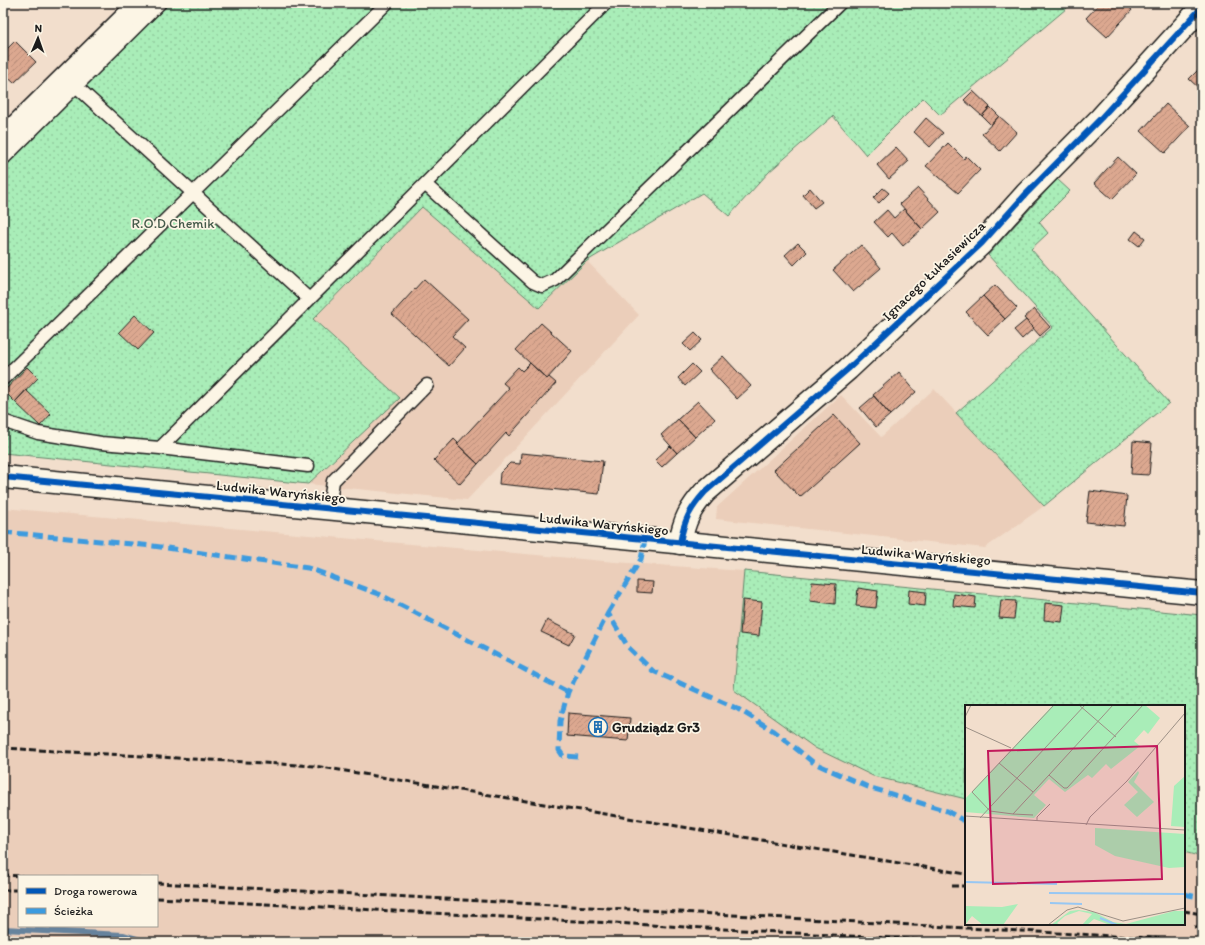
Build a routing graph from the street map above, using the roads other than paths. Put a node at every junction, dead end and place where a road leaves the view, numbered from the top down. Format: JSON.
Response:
{"nodes":[{"id":1,"x":142,"y":3,"type":"edge"},
{"id":2,"x":160,"y":3,"type":"edge"},
{"id":3,"x":387,"y":3,"type":"edge"},
{"id":4,"x":606,"y":3,"type":"edge"},
{"id":5,"x":840,"y":3,"type":"edge"},
{"id":6,"x":1202,"y":6,"type":"edge"},
{"id":7,"x":76,"y":86,"type":"junction"},
{"id":8,"x":3,"y":139,"type":"edge"},
{"id":9,"x":3,"y":159,"type":"edge"},
{"id":10,"x":425,"y":184,"type":"junction"},
{"id":11,"x":194,"y":192,"type":"junction"},
{"id":12,"x":309,"y":299,"type":"junction"},
{"id":13,"x":3,"y":379,"type":"edge"},
{"id":14,"x":427,"y":386,"type":"dead end"},
{"id":15,"x":3,"y":420,"type":"edge"},
{"id":16,"x":160,"y":448,"type":"junction"},
{"id":17,"x":308,"y":466,"type":"dead end"},
{"id":18,"x":3,"y":477,"type":"edge"},
{"id":19,"x":330,"y":509,"type":"junction"},
{"id":20,"x":680,"y":543,"type":"junction"},
{"id":21,"x":1202,"y":593,"type":"edge"}],
"edges":[{"from":1,"to":8,"type":"street"},
{"from":2,"to":7,"type":"lane"},
{"from":3,"to":11,"type":"lane"},
{"from":4,"to":10,"type":"lane"},
{"from":5,"to":10,"type":"lane"},
{"from":6,"to":20,"type":"street","name":"Ignacego Łukasiewicza"},
{"from":7,"to":9,"type":"lane"},
{"from":7,"to":11,"type":"lane"},
{"from":10,"to":12,"type":"lane"},
{"from":11,"to":12,"type":"lane"},
{"from":11,"to":13,"type":"lane"},
{"from":12,"to":16,"type":"lane"},
{"from":14,"to":19,"type":"lane"},
{"from":15,"to":16,"type":"lane"},
{"from":16,"to":17,"type":"lane"},
{"from":18,"to":19,"type":"street","name":"Ludwika Waryńskiego"},
{"from":19,"to":20,"type":"street","name":"Ludwika Waryńskiego"},
{"from":20,"to":21,"type":"street","name":"Ludwika Waryńskiego"}]}
